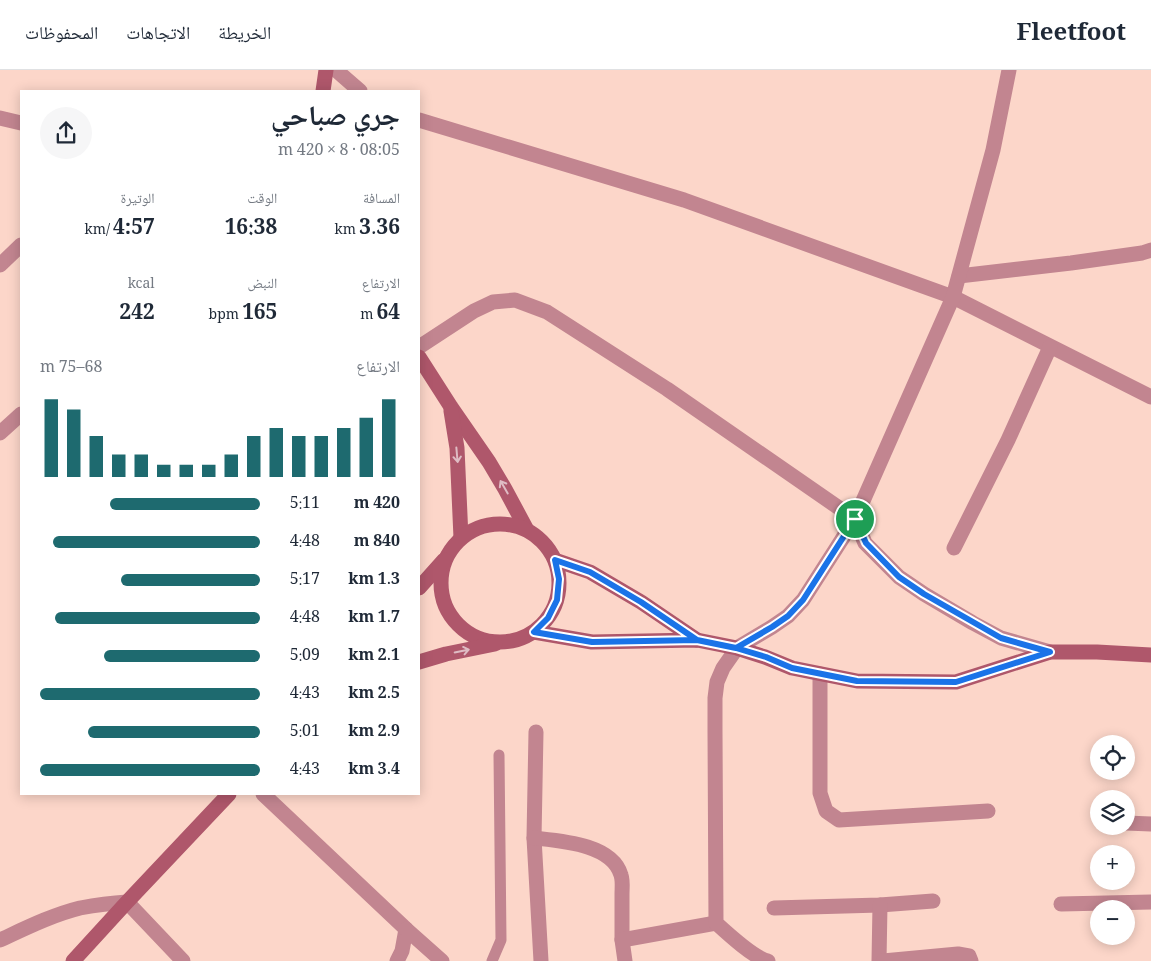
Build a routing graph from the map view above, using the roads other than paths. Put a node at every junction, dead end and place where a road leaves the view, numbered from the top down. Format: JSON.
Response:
{"nodes":[{"id":1,"x":327,"y":70,"type":"edge"},
{"id":2,"x":1009,"y":70,"type":"edge"},
{"id":3,"x":324,"y":90,"type":"edge"},
{"id":4,"x":358,"y":90,"type":"edge"},
{"id":5,"x":0,"y":118,"type":"edge"},
{"id":6,"x":420,"y":120,"type":"edge"},
{"id":7,"x":20,"y":123,"type":"edge"},
{"id":8,"x":20,"y":246,"type":"edge"},
{"id":9,"x":1151,"y":250,"type":"edge"},
{"id":10,"x":0,"y":265,"type":"edge"},
{"id":11,"x":959,"y":276,"type":"junction"},
{"id":12,"x":953,"y":297,"type":"junction"},
{"id":13,"x":420,"y":346,"type":"edge"},
{"id":14,"x":1050,"y":347,"type":"junction"},
{"id":15,"x":420,"y":359,"type":"edge"},
{"id":16,"x":1151,"y":397,"type":"edge"},
{"id":17,"x":451,"y":407,"type":"junction"},
{"id":18,"x":20,"y":415,"type":"edge"},
{"id":19,"x":0,"y":433,"type":"edge"},
{"id":20,"x":855,"y":519,"type":"junction"},
{"id":21,"x":527,"y":530,"type":"junction"},
{"id":22,"x":461,"y":538,"type":"junction"},
{"id":23,"x":954,"y":548,"type":"dead end"},
{"id":24,"x":447,"y":557,"type":"junction"},
{"id":25,"x":555,"y":560,"type":"junction"},
{"id":26,"x":420,"y":587,"type":"edge"},
{"id":27,"x":534,"y":632,"type":"junction"},
{"id":28,"x":697,"y":640,"type":"junction"},
{"id":29,"x":506,"y":642,"type":"junction"},
{"id":30,"x":736,"y":648,"type":"junction"},
{"id":31,"x":1050,"y":652,"type":"junction"},
{"id":32,"x":1151,"y":655,"type":"edge"},
{"id":33,"x":420,"y":662,"type":"edge"},
{"id":34,"x":820,"y":674,"type":"junction"},
{"id":35,"x":536,"y":732,"type":"dead end"},
{"id":36,"x":500,"y":754,"type":"dead end"},
{"id":37,"x":228,"y":795,"type":"edge"},
{"id":38,"x":264,"y":795,"type":"edge"},
{"id":39,"x":988,"y":811,"type":"dead end"},
{"id":40,"x":1135,"y":823,"type":"edge"},
{"id":41,"x":1151,"y":824,"type":"edge"},
{"id":42,"x":534,"y":838,"type":"junction"},
{"id":43,"x":933,"y":901,"type":"dead end"},
{"id":44,"x":127,"y":902,"type":"junction"},
{"id":45,"x":1151,"y":902,"type":"edge"},
{"id":46,"x":1061,"y":904,"type":"dead end"},
{"id":47,"x":880,"y":905,"type":"junction"},
{"id":48,"x":774,"y":908,"type":"dead end"},
{"id":49,"x":716,"y":923,"type":"junction"},
{"id":50,"x":406,"y":929,"type":"junction"},
{"id":51,"x":0,"y":940,"type":"edge"},
{"id":52,"x":622,"y":940,"type":"junction"},
{"id":53,"x":73,"y":961,"type":"edge"},
{"id":54,"x":183,"y":961,"type":"edge"},
{"id":55,"x":397,"y":961,"type":"edge"},
{"id":56,"x":442,"y":961,"type":"edge"},
{"id":57,"x":492,"y":961,"type":"edge"},
{"id":58,"x":541,"y":961,"type":"edge"},
{"id":59,"x":625,"y":961,"type":"edge"},
{"id":60,"x":765,"y":961,"type":"edge"},
{"id":61,"x":879,"y":961,"type":"edge"},
{"id":62,"x":882,"y":961,"type":"edge"},
{"id":63,"x":971,"y":961,"type":"edge"}],
"edges":[{"from":1,"to":3,"type":"main road"},
{"from":1,"to":4,"type":"street"},
{"from":2,"to":11,"type":"street"},
{"from":5,"to":7,"type":"street"},
{"from":6,"to":12,"type":"street"},
{"from":8,"to":10,"type":"street"},
{"from":9,"to":11,"type":"street"},
{"from":11,"to":12,"type":"street"},
{"from":12,"to":14,"type":"street"},
{"from":12,"to":20,"type":"street"},
{"from":13,"to":20,"type":"street"},
{"from":14,"to":16,"type":"street"},
{"from":14,"to":23,"type":"street"},
{"from":15,"to":17,"type":"main road"},
{"from":21,"to":17,"type":"main road","one_way":true},
{"from":17,"to":22,"type":"main road","one_way":true},
{"from":18,"to":19,"type":"street"},
{"from":20,"to":30,"type":"street"},
{"from":20,"to":31,"type":"street"},
{"from":21,"to":22,"type":"main road"},
{"from":21,"to":25,"type":"main road"},
{"from":22,"to":24,"type":"main road"},
{"from":24,"to":26,"type":"main road"},
{"from":24,"to":29,"type":"main road"},
{"from":25,"to":27,"type":"main road"},
{"from":25,"to":28,"type":"main road"},
{"from":27,"to":28,"type":"main road"},
{"from":27,"to":29,"type":"main road"},
{"from":28,"to":30,"type":"main road"},
{"from":33,"to":29,"type":"main road","one_way":true},
{"from":30,"to":34,"type":"main road"},
{"from":30,"to":49,"type":"street"},
{"from":31,"to":32,"type":"main road"},
{"from":31,"to":34,"type":"main road"},
{"from":34,"to":39,"type":"street"},
{"from":35,"to":42,"type":"street"},
{"from":36,"to":57,"type":"lane"},
{"from":37,"to":44,"type":"main road"},
{"from":38,"to":50,"type":"street"},
{"from":40,"to":41,"type":"street"},
{"from":42,"to":52,"type":"street"},
{"from":42,"to":58,"type":"street"},
{"from":43,"to":47,"type":"street"},
{"from":44,"to":51,"type":"street"},
{"from":44,"to":53,"type":"main road"},
{"from":44,"to":54,"type":"street"},
{"from":45,"to":46,"type":"street"},
{"from":47,"to":48,"type":"street"},
{"from":47,"to":61,"type":"street"},
{"from":49,"to":52,"type":"street"},
{"from":49,"to":60,"type":"street"},
{"from":50,"to":55,"type":"street"},
{"from":50,"to":56,"type":"street"},
{"from":52,"to":59,"type":"street"},
{"from":62,"to":63,"type":"street"}]}
